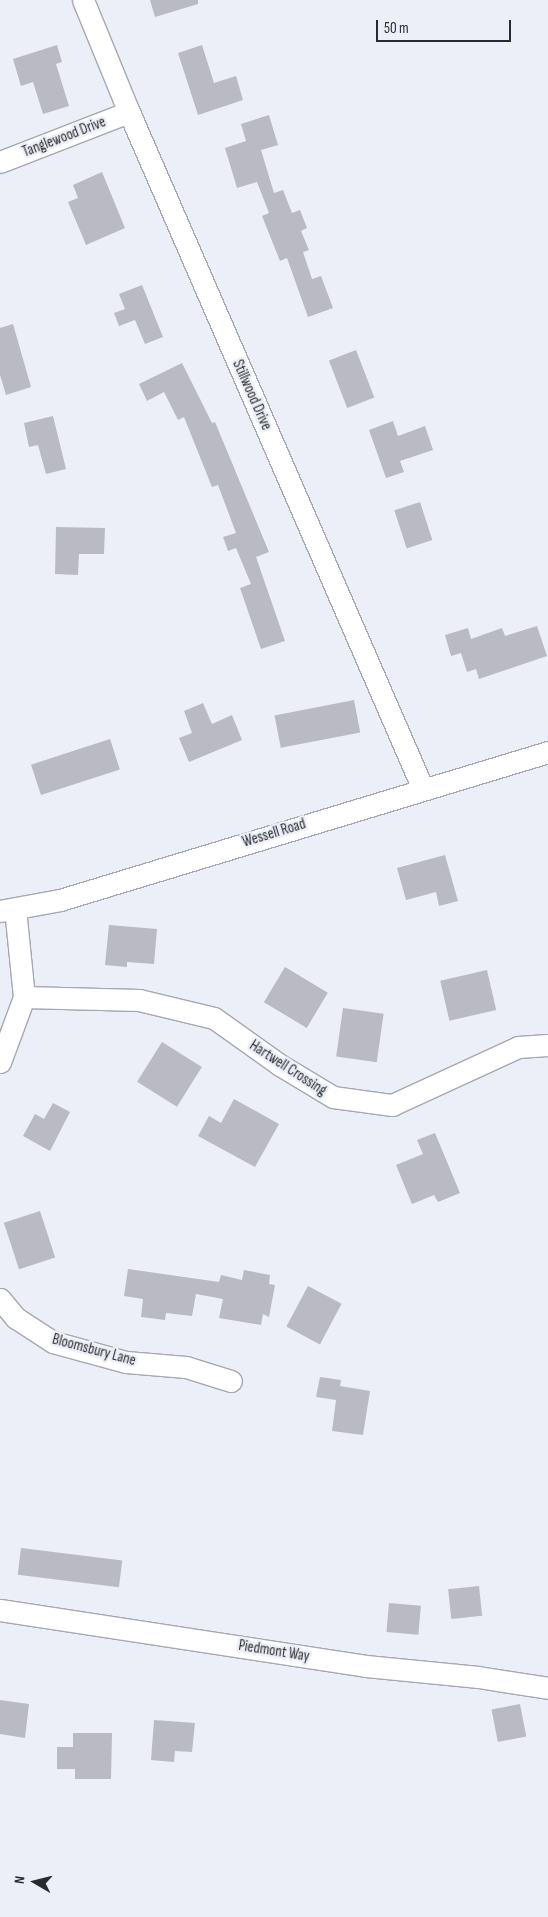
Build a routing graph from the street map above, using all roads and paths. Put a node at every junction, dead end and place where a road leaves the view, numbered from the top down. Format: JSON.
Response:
{"nodes":[{"id":1,"x":83,"y":0,"type":"edge"},
{"id":2,"x":128,"y":112,"type":"junction"},
{"id":3,"x":0,"y":162,"type":"edge"},
{"id":4,"x":548,"y":752,"type":"edge"},
{"id":5,"x":424,"y":789,"type":"junction"},
{"id":6,"x":7,"y":910,"type":"edge"},
{"id":7,"x":24,"y":997,"type":"junction"},
{"id":8,"x":548,"y":1045,"type":"edge"},
{"id":9,"x":0,"y":1062,"type":"edge"},
{"id":10,"x":0,"y":1299,"type":"edge"},
{"id":11,"x":230,"y":1381,"type":"dead end"},
{"id":12,"x":0,"y":1610,"type":"edge"},
{"id":13,"x":548,"y":1688,"type":"edge"}],
"edges":[{"from":1,"to":2,"type":"street","name":"Stillwood Drive"},
{"from":2,"to":3,"type":"street","name":"Tanglewood Drive"},
{"from":2,"to":5,"type":"street","name":"Stillwood Drive"},
{"from":4,"to":5,"type":"street","name":"Wessell Road"},
{"from":5,"to":6,"type":"street","name":"Wessell Road"},
{"from":6,"to":7,"type":"street"},
{"from":7,"to":8,"type":"street","name":"Hartwell Crossing"},
{"from":7,"to":9,"type":"street"},
{"from":10,"to":11,"type":"street","name":"Bloomsbury Lane"},
{"from":12,"to":13,"type":"street","name":"Piedmont Way"}]}
